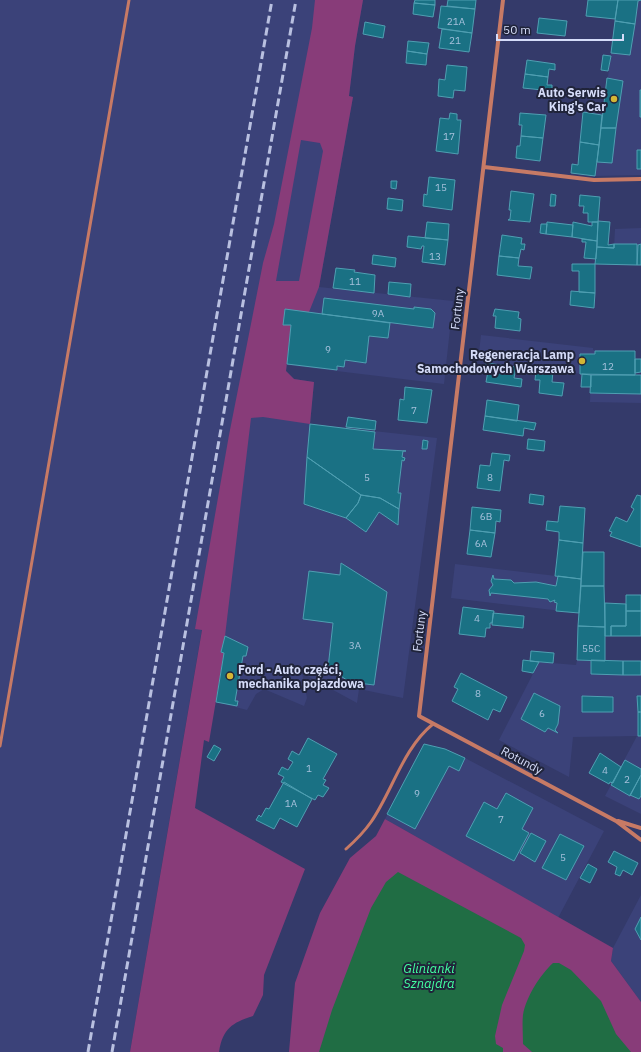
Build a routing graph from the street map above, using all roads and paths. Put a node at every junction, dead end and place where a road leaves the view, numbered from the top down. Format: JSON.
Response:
{"nodes":[{"id":1,"x":129,"y":0,"type":"edge"},
{"id":2,"x":503,"y":0,"type":"edge"},
{"id":3,"x":484,"y":167,"type":"junction"},
{"id":4,"x":641,"y":179,"type":"edge"},
{"id":5,"x":419,"y":716,"type":"joint"},
{"id":6,"x":433,"y":724,"type":"junction"},
{"id":7,"x":0,"y":746,"type":"edge"},
{"id":8,"x":616,"y":821,"type":"junction"},
{"id":9,"x":641,"y":828,"type":"edge"},
{"id":10,"x":641,"y":840,"type":"edge"},
{"id":11,"x":346,"y":849,"type":"dead end"}],
"edges":[{"from":1,"to":7,"type":"lane"},
{"from":2,"to":3,"type":"street","name":"Fortuny"},
{"from":3,"to":4,"type":"street"},
{"from":3,"to":5,"type":"street","name":"Fortuny"},
{"from":5,"to":6,"type":"street","name":"Rotundy"},
{"from":6,"to":8,"type":"street","name":"Rotundy"},
{"from":6,"to":11,"type":"lane"},
{"from":8,"to":9,"type":"street","name":"Rotundy"},
{"from":8,"to":10,"type":"street","name":"Rotundy"}]}
